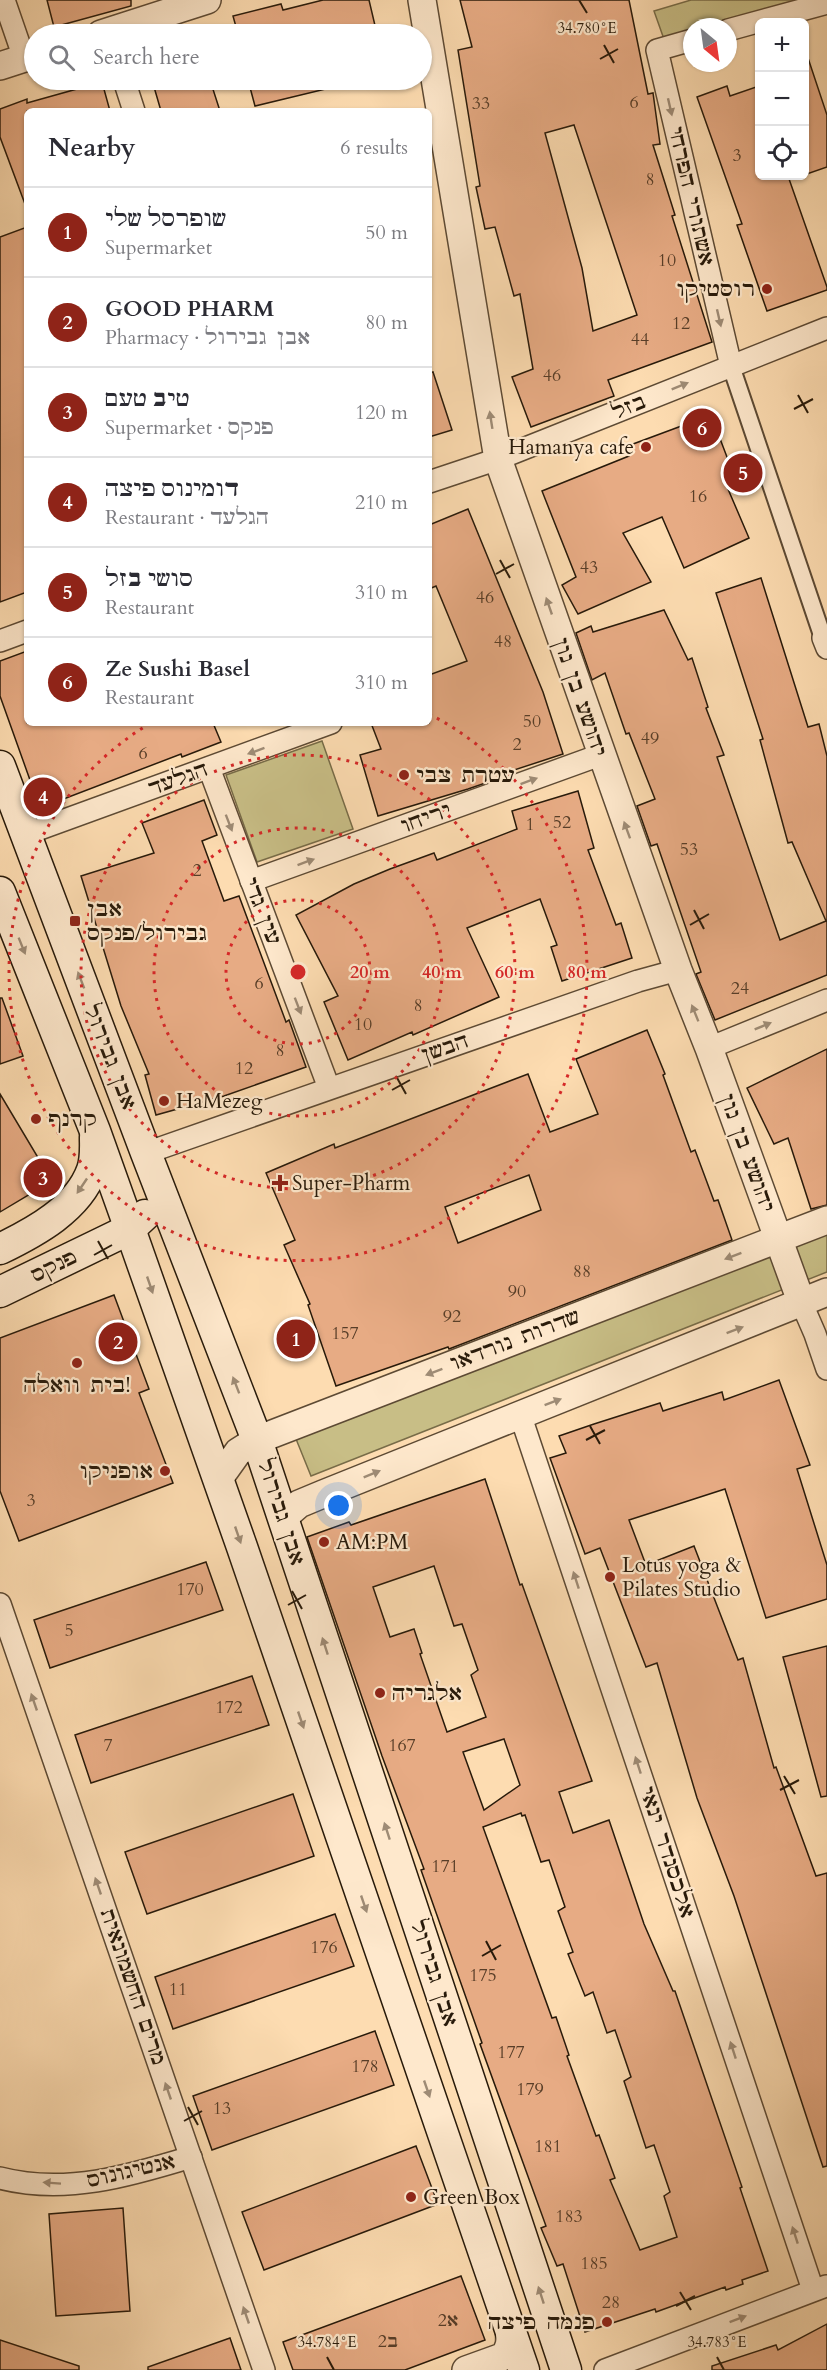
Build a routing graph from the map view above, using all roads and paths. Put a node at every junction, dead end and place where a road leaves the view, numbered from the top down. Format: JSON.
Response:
{"nodes":[{"id":1,"x":4,"y":0,"type":"edge"},
{"id":2,"x":207,"y":0,"type":"edge"},
{"id":3,"x":422,"y":0,"type":"edge"},
{"id":4,"x":827,"y":3,"type":"edge"},
{"id":5,"x":136,"y":24,"type":"edge"},
{"id":6,"x":426,"y":24,"type":"edge"},
{"id":7,"x":737,"y":28,"type":"edge"},
{"id":8,"x":683,"y":43,"type":"edge"},
{"id":9,"x":19,"y":60,"type":"edge"},
{"id":10,"x":432,"y":60,"type":"edge"},
{"id":11,"x":127,"y":90,"type":"edge"},
{"id":12,"x":133,"y":108,"type":"edge"},
{"id":13,"x":827,"y":328,"type":"edge"},
{"id":14,"x":730,"y":366,"type":"junction"},
{"id":15,"x":498,"y":459,"type":"junction"},
{"id":16,"x":432,"y":481,"type":"edge"},
{"id":17,"x":24,"y":632,"type":"edge"},
{"id":18,"x":0,"y":641,"type":"edge"},
{"id":19,"x":825,"y":643,"type":"edge"},
{"id":20,"x":323,"y":726,"type":"edge"},
{"id":21,"x":600,"y":755,"type":"junction"},
{"id":22,"x":0,"y":766,"type":"edge"},
{"id":23,"x":209,"y":768,"type":"junction"},
{"id":24,"x":26,"y":834,"type":"junction"},
{"id":25,"x":251,"y":881,"type":"junction"},
{"id":26,"x":0,"y":892,"type":"edge"},
{"id":27,"x":678,"y":970,"type":"junction"},
{"id":28,"x":827,"y":1000,"type":"edge"},
{"id":29,"x":709,"y":1048,"type":"junction"},
{"id":30,"x":329,"y":1088,"type":"junction"},
{"id":31,"x":95,"y":1131,"type":"junction"},
{"id":32,"x":146,"y":1153,"type":"junction"},
{"id":33,"x":827,"y":1220,"type":"edge"},
{"id":34,"x":130,"y":1230,"type":"junction"},
{"id":35,"x":778,"y":1239,"type":"junction"},
{"id":36,"x":0,"y":1249,"type":"edge"},
{"id":37,"x":0,"y":1292,"type":"edge"},
{"id":38,"x":827,"y":1292,"type":"edge"},
{"id":39,"x":802,"y":1304,"type":"junction"},
{"id":40,"x":827,"y":1369,"type":"edge"},
{"id":41,"x":520,"y":1414,"type":"junction"},
{"id":42,"x":257,"y":1440,"type":"junction"},
{"id":43,"x":218,"y":1480,"type":"junction"},
{"id":44,"x":283,"y":1518,"type":"junction"},
{"id":45,"x":0,"y":1604,"type":"edge"},
{"id":46,"x":191,"y":2157,"type":"junction"},
{"id":47,"x":0,"y":2178,"type":"edge"},
{"id":48,"x":820,"y":2288,"type":"edge"},
{"id":49,"x":509,"y":2326,"type":"junction"},
{"id":50,"x":264,"y":2370,"type":"edge"},
{"id":51,"x":466,"y":2370,"type":"edge"},
{"id":52,"x":524,"y":2370,"type":"edge"},
{"id":53,"x":566,"y":2370,"type":"edge"},
{"id":54,"x":605,"y":2370,"type":"edge"}],
"edges":[{"from":1,"to":9,"type":"street"},
{"from":2,"to":5,"type":"street"},
{"from":6,"to":3,"type":"street","name":"יהושע בן נון","one_way":true},
{"from":4,"to":7,"type":"street"},
{"from":8,"to":14,"type":"street","name":"אשתורי הפרחי","one_way":true},
{"from":15,"to":10,"type":"street","name":"יהושע בן נון","one_way":true},
{"from":11,"to":12,"type":"street"},
{"from":13,"to":14,"type":"street","name":"בזל"},
{"from":15,"to":14,"type":"street","name":"בזל","one_way":true},
{"from":14,"to":19,"type":"street","name":"אשתורי הפרחי"},
{"from":15,"to":16,"type":"street","name":"בזל"},
{"from":21,"to":15,"type":"street","name":"יהושע בן נון","one_way":true},
{"from":17,"to":18,"type":"street"},
{"from":20,"to":23,"type":"street","name":"הגלעד","one_way":true},
{"from":25,"to":21,"type":"street","name":"יריחו","one_way":true},
{"from":27,"to":21,"type":"street","name":"יהושע בן נון","one_way":true},
{"from":22,"to":24,"type":"main road","name":"אבן גבירול"},
{"from":23,"to":24,"type":"street","name":"הגלעד"},
{"from":23,"to":25,"type":"street","name":"עין גדי","one_way":true},
{"from":32,"to":24,"type":"main road","name":"אבן גבירול","one_way":true},
{"from":25,"to":30,"type":"street","name":"עין גדי","one_way":true},
{"from":26,"to":31,"type":"main road","name":"אבן גבירול","one_way":true},
{"from":29,"to":27,"type":"street","name":"יהושע בן נון","one_way":true},
{"from":27,"to":30,"type":"street","name":"הבשן"},
{"from":29,"to":28,"type":"street","one_way":true},
{"from":29,"to":35,"type":"street","name":"יהושע בן נון"},
{"from":30,"to":32,"type":"street","name":"הבשן"},
{"from":31,"to":34,"type":"main road","name":"אבן גבירול"},
{"from":31,"to":36,"type":"main road","name":"פנקס","one_way":true},
{"from":32,"to":34,"type":"main road","name":"פנקס"},
{"from":42,"to":32,"type":"main road","name":"אבן גבירול","one_way":true},
{"from":33,"to":35,"type":"street","name":"שדרות נורדאו"},
{"from":34,"to":37,"type":"main road","name":"פנקס"},
{"from":34,"to":43,"type":"main road","name":"אבן גבירול","one_way":true},
{"from":35,"to":39,"type":"street","name":"יהושע בן נון"},
{"from":35,"to":42,"type":"street","name":"שדרות נורדאו","one_way":true},
{"from":38,"to":39,"type":"street"},
{"from":39,"to":40,"type":"street","name":"יהושע בן נון"},
{"from":41,"to":39,"type":"street","one_way":true},
{"from":44,"to":41,"type":"street","one_way":true},
{"from":48,"to":41,"type":"street","name":"אלכסנדר ינאי","one_way":true},
{"from":42,"to":43,"type":"street","name":"שדרות נורדאו"},
{"from":42,"to":44,"type":"main road","name":"אבן גבירול"},
{"from":43,"to":49,"type":"main road","name":"אבן גבירול","one_way":true},
{"from":53,"to":44,"type":"main road","name":"אבן גבירול","one_way":true},
{"from":46,"to":45,"type":"street","name":"מרים החשמונאית","one_way":true},
{"from":46,"to":47,"type":"street","name":"אנטיגונוס","one_way":true},
{"from":50,"to":46,"type":"street","name":"מרים החשמונאית","one_way":true},
{"from":54,"to":48,"type":"street","one_way":true},
{"from":49,"to":51,"type":"street"},
{"from":49,"to":52,"type":"main road","name":"אבן גבירול"}]}
